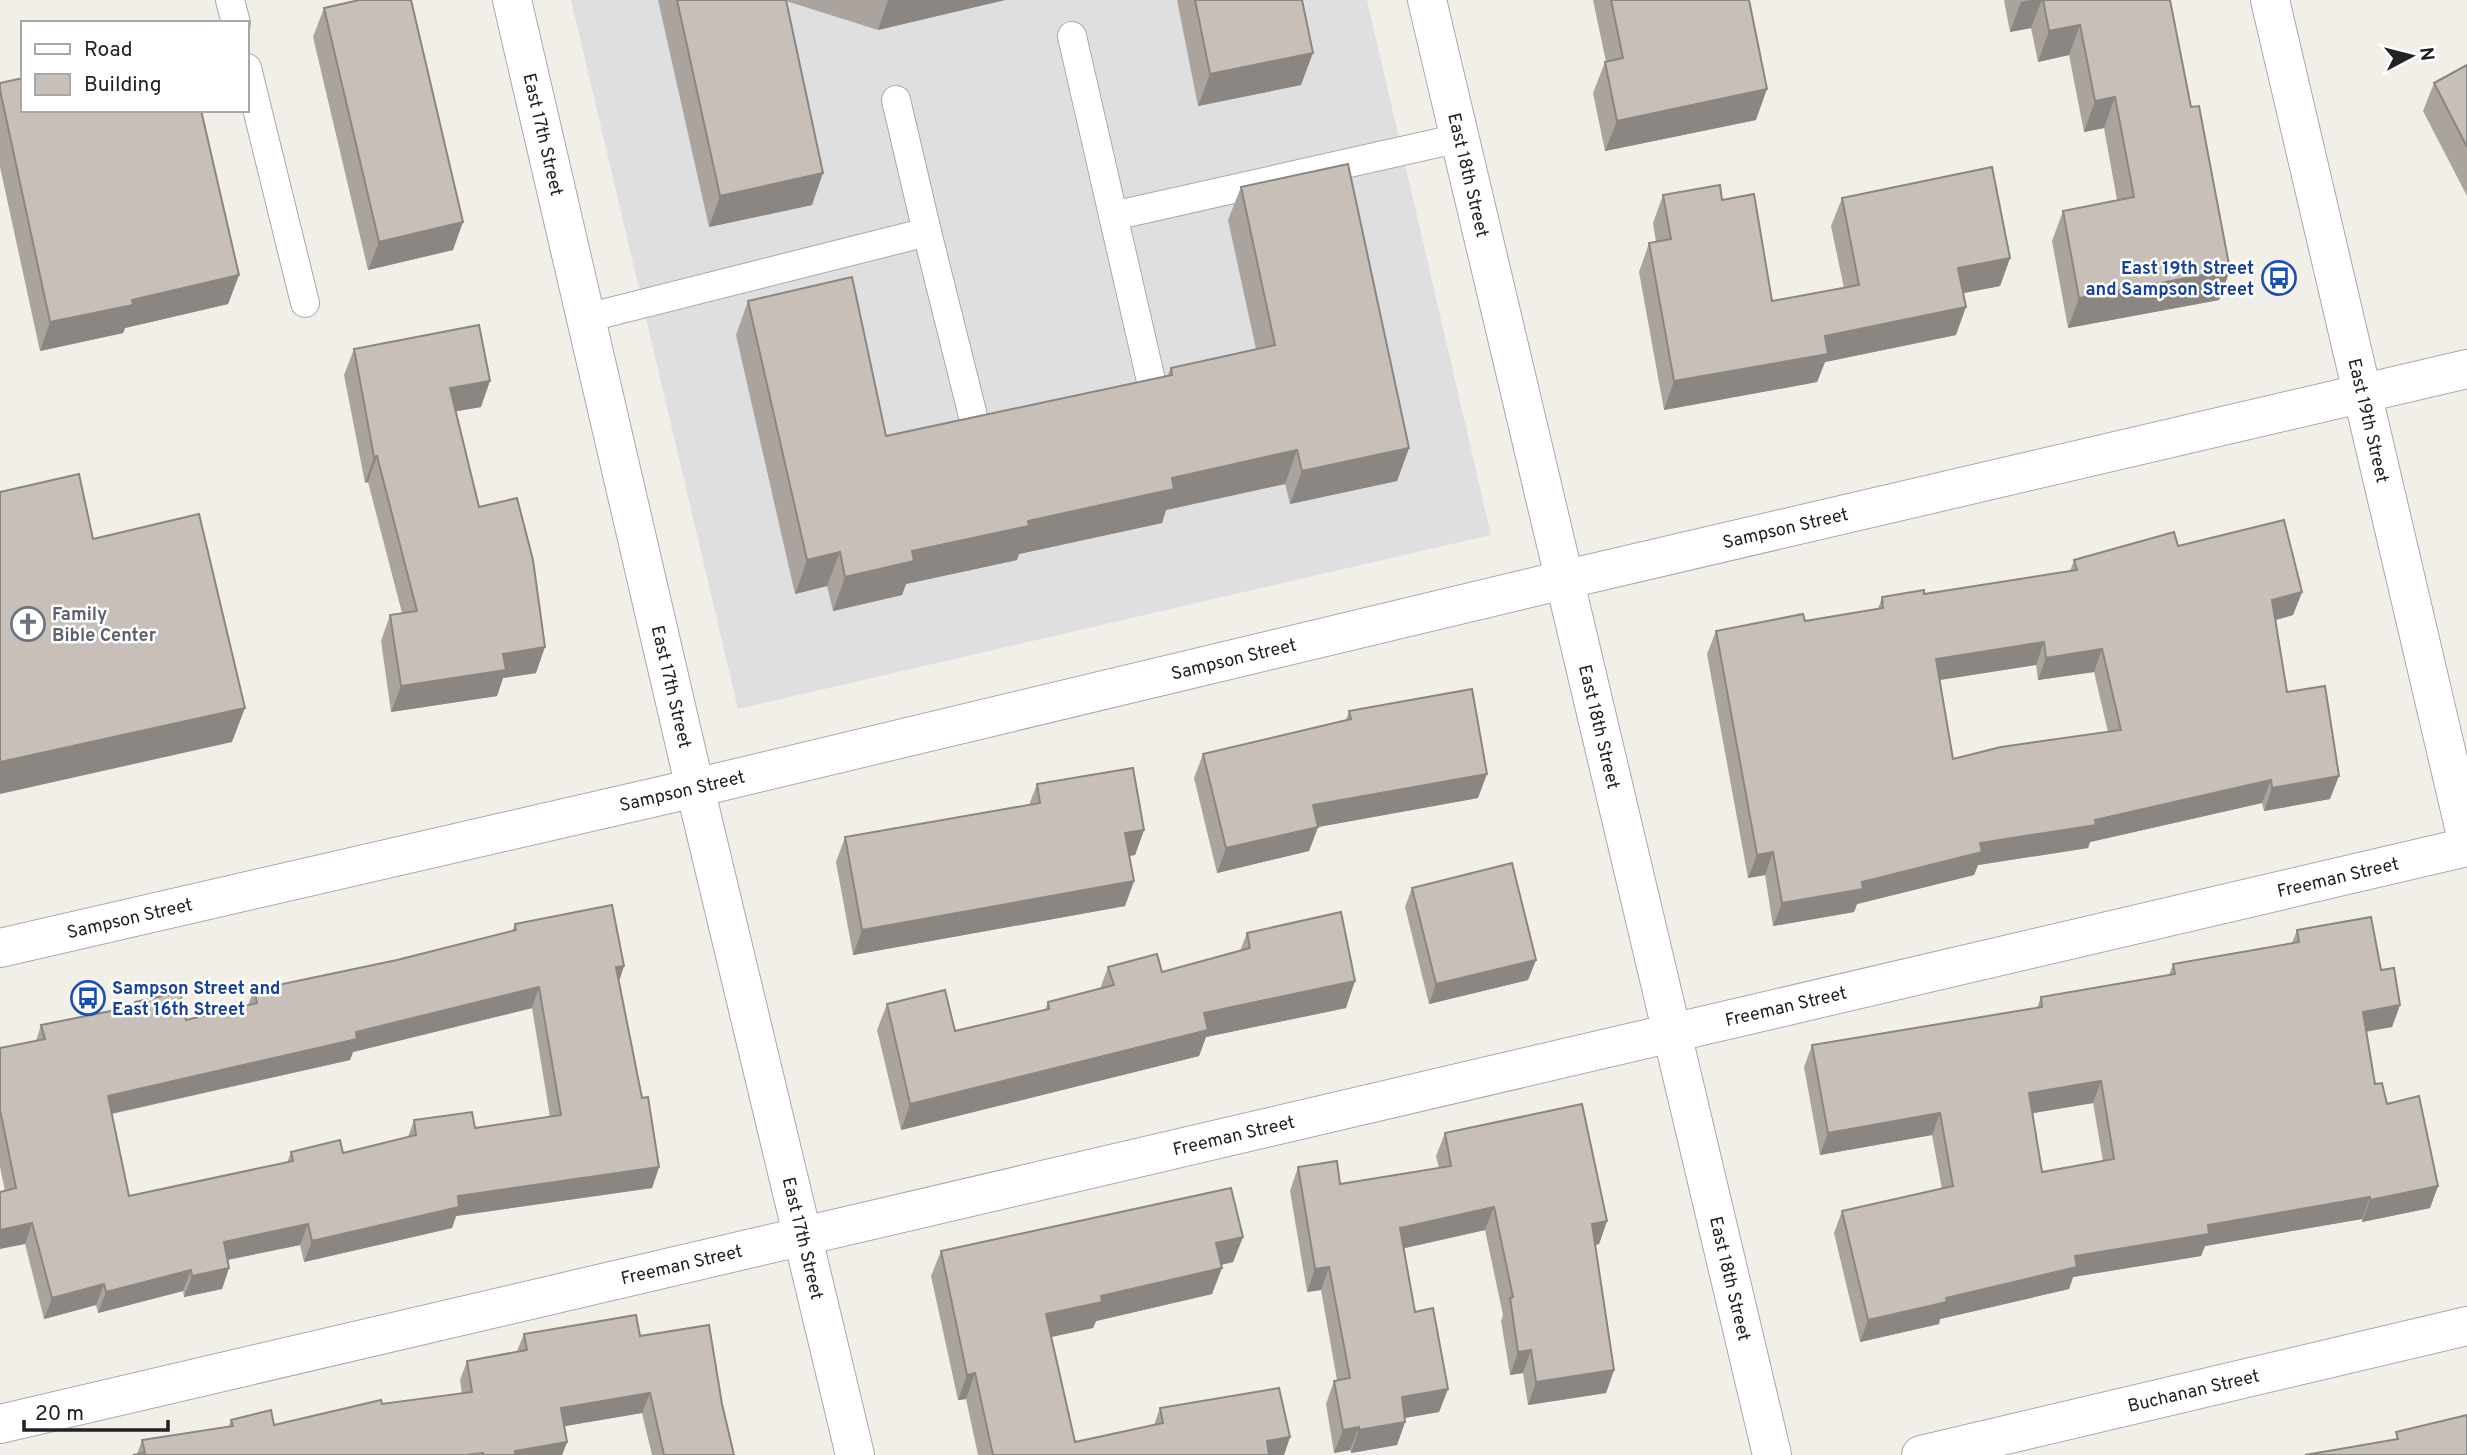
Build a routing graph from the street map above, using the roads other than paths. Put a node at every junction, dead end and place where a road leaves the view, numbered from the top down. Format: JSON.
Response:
{"nodes":[{"id":1,"x":230,"y":0,"type":"edge"},
{"id":2,"x":512,"y":0,"type":"edge"},
{"id":3,"x":1427,"y":0,"type":"edge"},
{"id":4,"x":2270,"y":0,"type":"edge"},
{"id":5,"x":235,"y":21,"type":"edge"},
{"id":6,"x":1072,"y":36,"type":"dead end"},
{"id":7,"x":248,"y":72,"type":"edge"},
{"id":8,"x":896,"y":100,"type":"dead end"},
{"id":9,"x":1460,"y":138,"type":"junction"},
{"id":10,"x":1113,"y":216,"type":"junction"},
{"id":11,"x":927,"y":232,"type":"junction"},
{"id":12,"x":305,"y":303,"type":"dead end"},
{"id":13,"x":586,"y":318,"type":"junction"},
{"id":14,"x":2467,"y":369,"type":"edge"},
{"id":15,"x":1152,"y":385,"type":"edge"},
{"id":16,"x":2363,"y":393,"type":"junction"},
{"id":17,"x":973,"y":416,"type":"edge"},
{"id":18,"x":1563,"y":580,"type":"junction"},
{"id":19,"x":695,"y":789,"type":"junction"},
{"id":20,"x":2467,"y":840,"type":"edge"},
{"id":21,"x":2467,"y":847,"type":"edge"},
{"id":22,"x":0,"y":948,"type":"edge"},
{"id":23,"x":1671,"y":1033,"type":"junction"},
{"id":24,"x":802,"y":1236,"type":"junction"},
{"id":25,"x":2467,"y":1326,"type":"edge"},
{"id":26,"x":0,"y":1424,"type":"edge"},
{"id":27,"x":855,"y":1455,"type":"edge"},
{"id":28,"x":1772,"y":1455,"type":"edge"},
{"id":29,"x":1921,"y":1455,"type":"edge"}],
"edges":[{"from":1,"to":5,"type":"lane"},
{"from":2,"to":13,"type":"street","name":"East 17th Street"},
{"from":3,"to":9,"type":"street","name":"East 18th Street"},
{"from":4,"to":16,"type":"street","name":"East 19th Street"},
{"from":6,"to":10,"type":"lane"},
{"from":7,"to":12,"type":"lane"},
{"from":8,"to":11,"type":"lane"},
{"from":9,"to":10,"type":"lane"},
{"from":9,"to":18,"type":"street","name":"East 18th Street"},
{"from":10,"to":15,"type":"lane"},
{"from":11,"to":13,"type":"lane"},
{"from":11,"to":17,"type":"lane"},
{"from":13,"to":19,"type":"street","name":"East 17th Street"},
{"from":14,"to":16,"type":"street","name":"Sampson Street"},
{"from":16,"to":18,"type":"street","name":"Sampson Street"},
{"from":16,"to":20,"type":"street","name":"East 19th Street"},
{"from":18,"to":19,"type":"street","name":"Sampson Street"},
{"from":18,"to":23,"type":"street","name":"East 18th Street"},
{"from":19,"to":22,"type":"street","name":"Sampson Street"},
{"from":19,"to":24,"type":"street","name":"East 17th Street"},
{"from":21,"to":23,"type":"street","name":"Freeman Street"},
{"from":23,"to":24,"type":"street","name":"Freeman Street"},
{"from":23,"to":28,"type":"street","name":"East 18th Street"},
{"from":24,"to":26,"type":"street","name":"Freeman Street"},
{"from":24,"to":27,"type":"street","name":"East 17th Street"},
{"from":25,"to":29,"type":"street","name":"Buchanan Street"}]}
